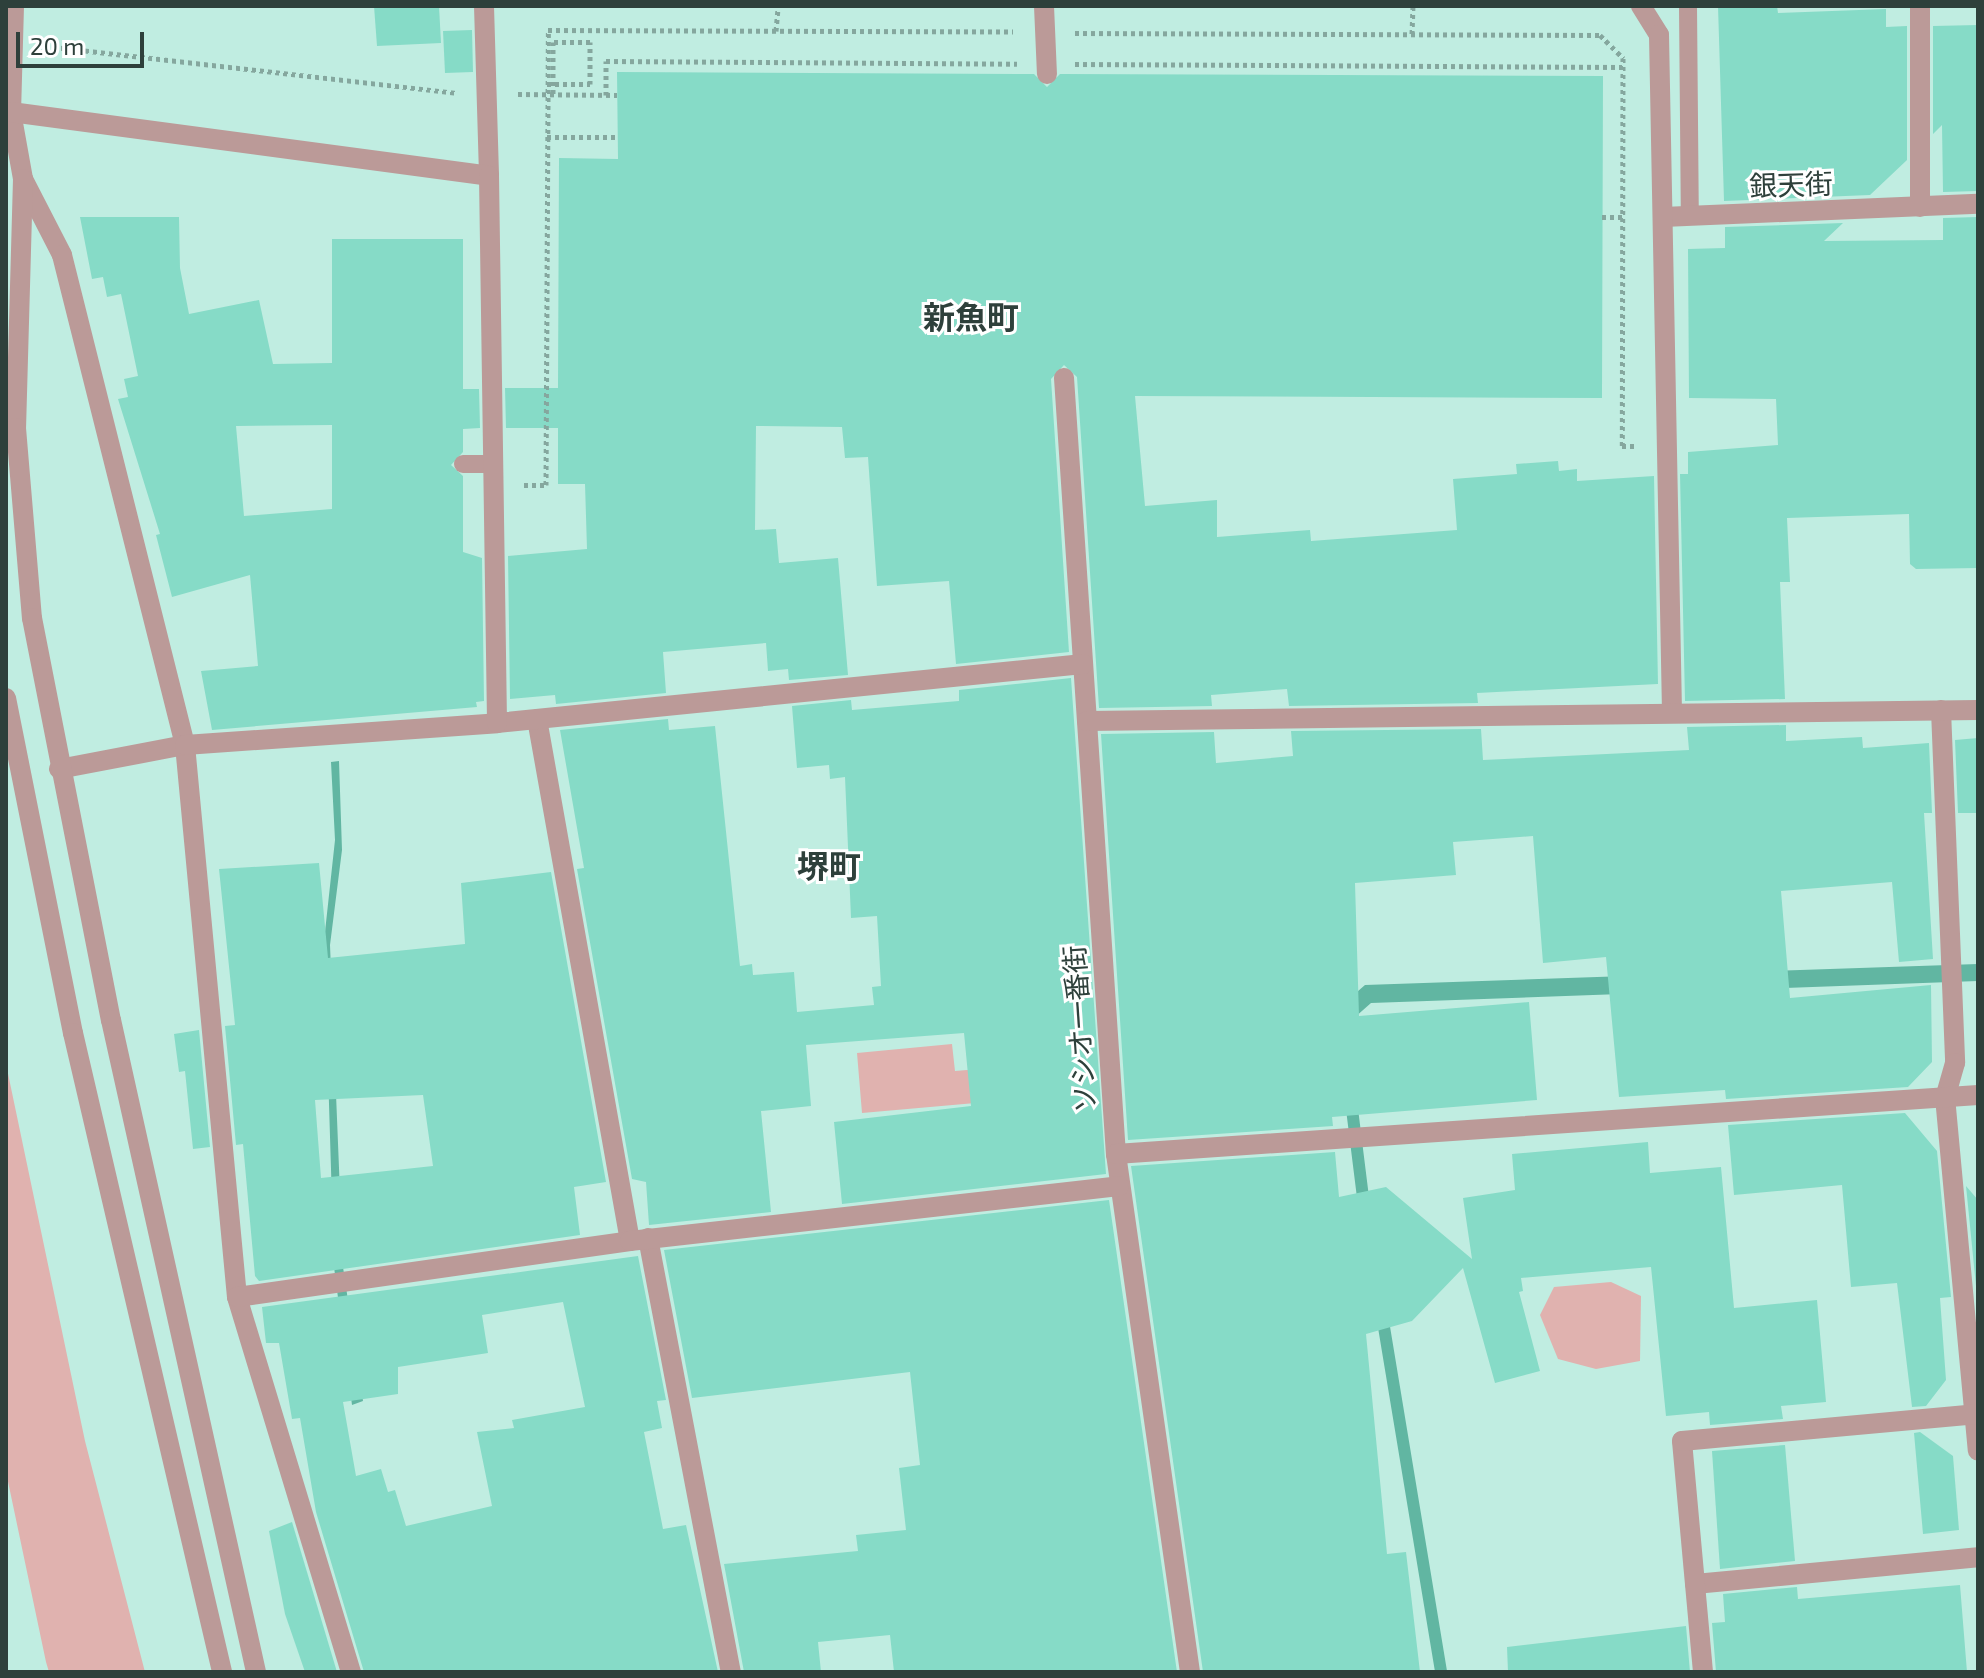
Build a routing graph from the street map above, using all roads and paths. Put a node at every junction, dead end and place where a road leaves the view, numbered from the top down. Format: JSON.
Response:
{"nodes":[{"id":1,"x":484,"y":6,"type":"edge"},
{"id":2,"x":778,"y":6,"type":"edge"},
{"id":3,"x":1044,"y":6,"type":"edge"},
{"id":4,"x":1413,"y":6,"type":"edge"},
{"id":5,"x":1641,"y":6,"type":"edge"},
{"id":6,"x":1688,"y":6,"type":"edge"},
{"id":7,"x":1920,"y":6,"type":"edge"},
{"id":8,"x":11,"y":16,"type":"edge"},
{"id":9,"x":776,"y":31,"type":"junction"},
{"id":10,"x":1045,"y":32,"type":"junction"},
{"id":11,"x":1412,"y":34,"type":"junction"},
{"id":12,"x":38,"y":45,"type":"dead end"},
{"id":13,"x":1586,"y":67,"type":"dead end"},
{"id":14,"x":1622,"y":67,"type":"junction"},
{"id":15,"x":1047,"y":74,"type":"dead end"},
{"id":16,"x":547,"y":84,"type":"junction"},
{"id":17,"x":464,"y":93,"type":"dead end"},
{"id":18,"x":509,"y":94,"type":"dead end"},
{"id":19,"x":553,"y":95,"type":"junction"},
{"id":20,"x":617,"y":95,"type":"dead end"},
{"id":21,"x":8,"y":119,"type":"edge"},
{"id":22,"x":547,"y":137,"type":"junction"},
{"id":23,"x":617,"y":137,"type":"dead end"},
{"id":24,"x":489,"y":176,"type":"junction"},
{"id":25,"x":23,"y":179,"type":"junction"},
{"id":26,"x":1978,"y":204,"type":"edge"},
{"id":27,"x":1920,"y":207,"type":"junction"},
{"id":28,"x":1690,"y":216,"type":"junction"},
{"id":29,"x":1663,"y":217,"type":"junction"},
{"id":30,"x":1064,"y":378,"type":"dead end"},
{"id":31,"x":1668,"y":445,"type":"junction"},
{"id":32,"x":463,"y":464,"type":"dead end"},
{"id":33,"x":494,"y":464,"type":"junction"},
{"id":34,"x":494,"y":485,"type":"junction"},
{"id":35,"x":1083,"y":664,"type":"junction"},
{"id":36,"x":6,"y":698,"type":"edge"},
{"id":37,"x":1941,"y":710,"type":"junction"},
{"id":38,"x":1978,"y":710,"type":"edge"},
{"id":39,"x":1672,"y":712,"type":"junction"},
{"id":40,"x":537,"y":719,"type":"junction"},
{"id":41,"x":1087,"y":721,"type":"junction"},
{"id":42,"x":497,"y":723,"type":"junction"},
{"id":43,"x":185,"y":745,"type":"junction"},
{"id":44,"x":59,"y":769,"type":"junction"},
{"id":45,"x":1978,"y":1095,"type":"edge"},
{"id":46,"x":1945,"y":1097,"type":"junction"},
{"id":47,"x":1116,"y":1154,"type":"junction"},
{"id":48,"x":1119,"y":1186,"type":"junction"},
{"id":49,"x":639,"y":1240,"type":"junction"},
{"id":50,"x":237,"y":1297,"type":"junction"},
{"id":51,"x":1976,"y":1414,"type":"edge"},
{"id":52,"x":1978,"y":1450,"type":"edge"},
{"id":53,"x":1978,"y":1557,"type":"edge"},
{"id":54,"x":1695,"y":1584,"type":"junction"},
{"id":55,"x":222,"y":1672,"type":"edge"},
{"id":56,"x":256,"y":1672,"type":"edge"},
{"id":57,"x":351,"y":1672,"type":"edge"},
{"id":58,"x":731,"y":1672,"type":"edge"},
{"id":59,"x":1190,"y":1672,"type":"edge"},
{"id":60,"x":1703,"y":1672,"type":"edge"}],
"edges":[{"from":1,"to":24,"type":"street"},
{"from":2,"to":9,"type":"path"},
{"from":3,"to":10,"type":"street"},
{"from":4,"to":11,"type":"path"},
{"from":5,"to":29,"type":"street"},
{"from":6,"to":28,"type":"lane"},
{"from":7,"to":27,"type":"street"},
{"from":8,"to":21,"type":"street"},
{"from":9,"to":10,"type":"path"},
{"from":9,"to":16,"type":"path"},
{"from":10,"to":11,"type":"path"},
{"from":10,"to":15,"type":"street"},
{"from":11,"to":14,"type":"path"},
{"from":12,"to":17,"type":"path"},
{"from":13,"to":14,"type":"path"},
{"from":14,"to":31,"type":"path"},
{"from":16,"to":19,"type":"path"},
{"from":16,"to":22,"type":"path"},
{"from":18,"to":19,"type":"path"},
{"from":19,"to":20,"type":"path"},
{"from":21,"to":24,"type":"street"},
{"from":21,"to":25,"type":"street"},
{"from":22,"to":23,"type":"path"},
{"from":22,"to":34,"type":"path"},
{"from":24,"to":33,"type":"street"},
{"from":25,"to":43,"type":"street"},
{"from":25,"to":44,"type":"street"},
{"from":26,"to":27,"type":"street","name":"銀天街"},
{"from":27,"to":28,"type":"street","name":"銀天街"},
{"from":28,"to":29,"type":"street","name":"銀天街"},
{"from":29,"to":31,"type":"street"},
{"from":30,"to":35,"type":"street","name":"ソシオ一番街"},
{"from":31,"to":39,"type":"street"},
{"from":32,"to":33,"type":"lane"},
{"from":33,"to":34,"type":"street"},
{"from":34,"to":42,"type":"street"},
{"from":35,"to":40,"type":"street"},
{"from":35,"to":41,"type":"street","name":"ソシオ一番街"},
{"from":36,"to":55,"type":"street"},
{"from":37,"to":38,"type":"street"},
{"from":37,"to":39,"type":"street"},
{"from":37,"to":46,"type":"street"},
{"from":39,"to":41,"type":"street"},
{"from":40,"to":42,"type":"street"},
{"from":40,"to":49,"type":"street"},
{"from":41,"to":47,"type":"street","name":"ソシオ一番街"},
{"from":42,"to":43,"type":"street"},
{"from":43,"to":44,"type":"street"},
{"from":43,"to":50,"type":"street"},
{"from":44,"to":56,"type":"street"},
{"from":45,"to":46,"type":"street"},
{"from":46,"to":47,"type":"street"},
{"from":46,"to":51,"type":"street"},
{"from":47,"to":48,"type":"street","name":"ソシオ一番街"},
{"from":48,"to":49,"type":"street"},
{"from":48,"to":59,"type":"street","name":"ソシオ一番街"},
{"from":49,"to":50,"type":"street"},
{"from":49,"to":58,"type":"street"},
{"from":50,"to":57,"type":"street"},
{"from":51,"to":52,"type":"street"},
{"from":51,"to":54,"type":"street"},
{"from":53,"to":54,"type":"street"},
{"from":54,"to":60,"type":"street"}]}
